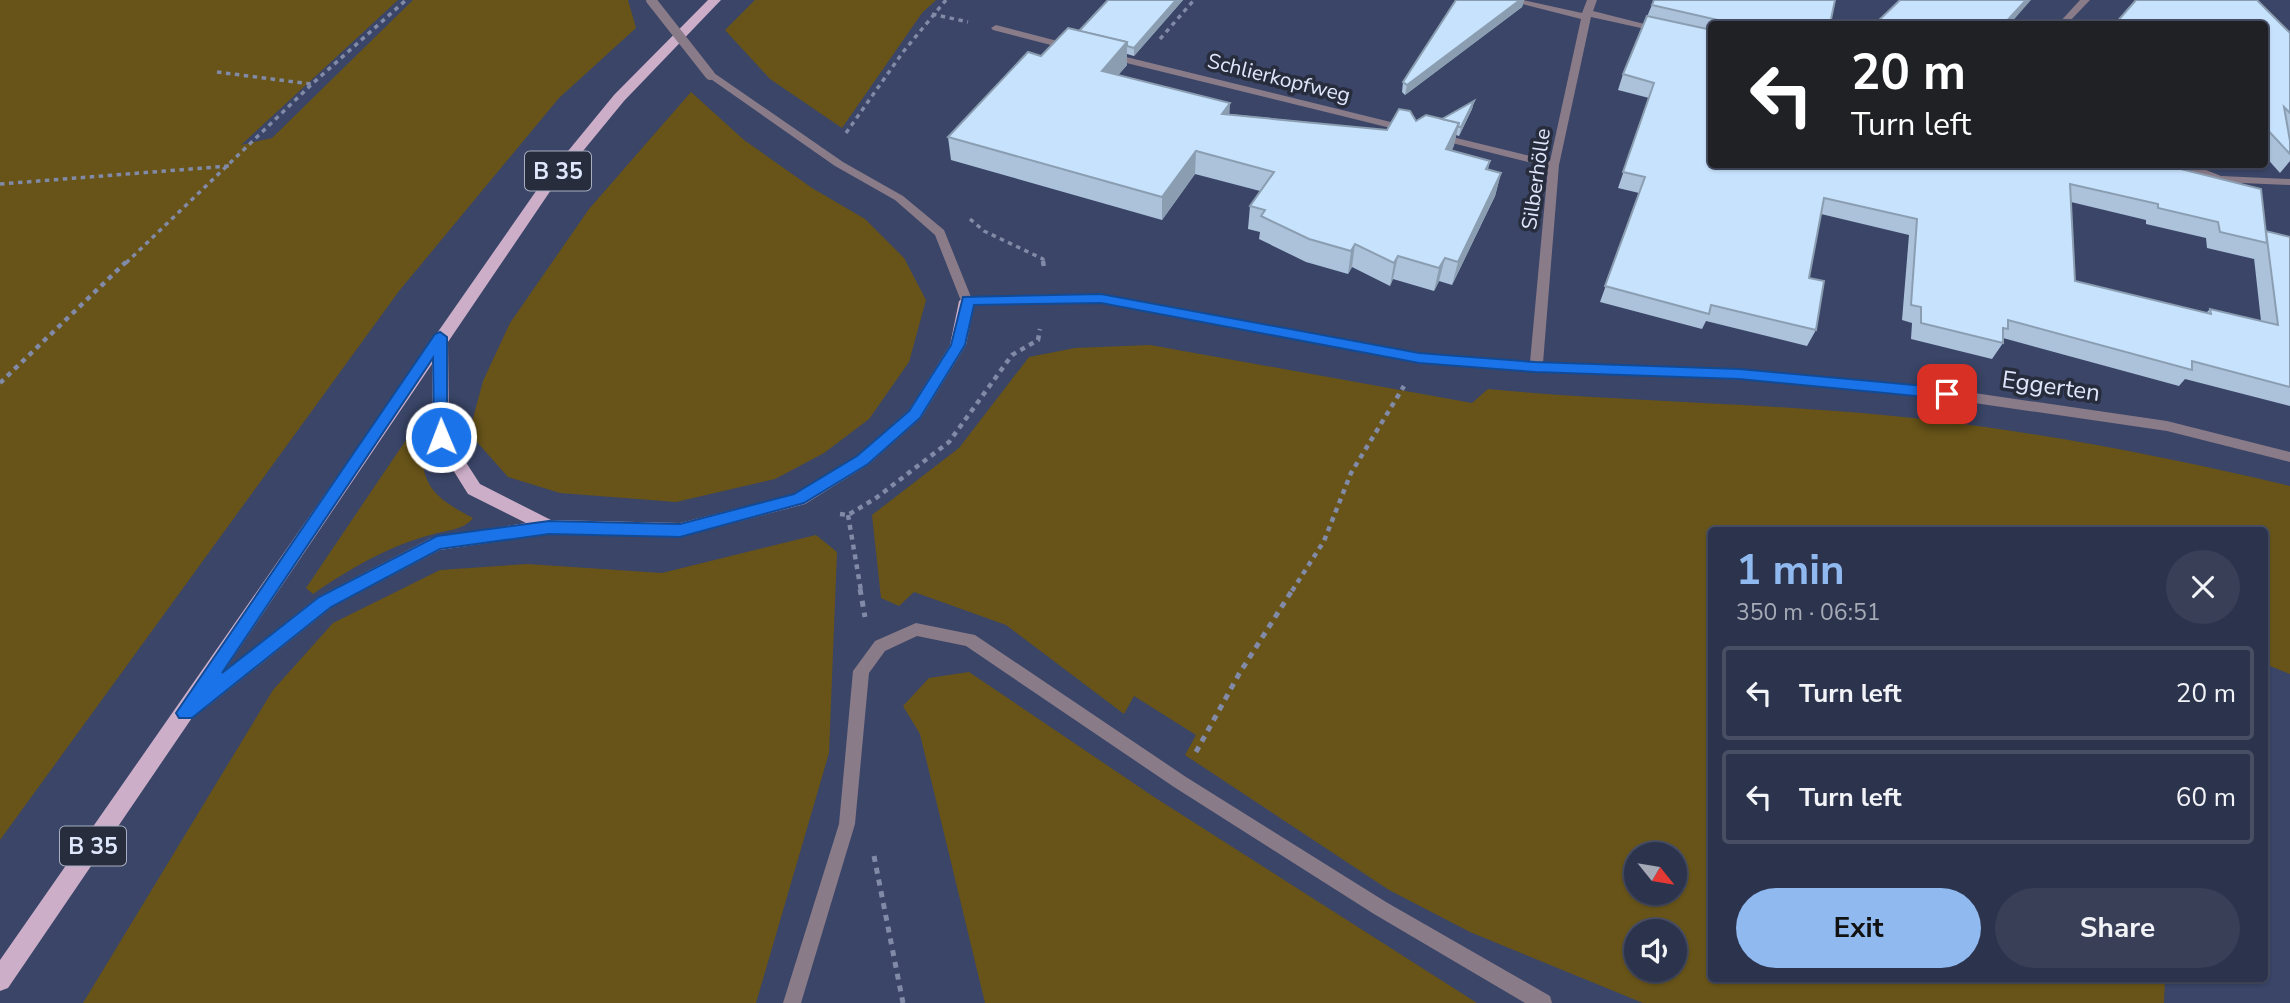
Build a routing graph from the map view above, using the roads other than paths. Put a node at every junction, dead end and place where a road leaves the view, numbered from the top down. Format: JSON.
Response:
{"nodes":[{"id":1,"x":651,"y":0,"type":"edge"},
{"id":2,"x":715,"y":0,"type":"edge"},
{"id":3,"x":1511,"y":0,"type":"edge"},
{"id":4,"x":1592,"y":0,"type":"edge"},
{"id":5,"x":2085,"y":0,"type":"edge"},
{"id":6,"x":1586,"y":15,"type":"junction"},
{"id":7,"x":2065,"y":21,"type":"edge"},
{"id":8,"x":996,"y":28,"type":"dead end"},
{"id":9,"x":1674,"y":33,"type":"edge"},
{"id":10,"x":1086,"y":51,"type":"edge"},
{"id":11,"x":1099,"y":54,"type":"edge"},
{"id":12,"x":1554,"y":165,"type":"junction"},
{"id":13,"x":2190,"y":168,"type":"edge"},
{"id":14,"x":2290,"y":182,"type":"edge"},
{"id":15,"x":968,"y":301,"type":"junction"},
{"id":16,"x":440,"y":337,"type":"junction"},
{"id":17,"x":1535,"y":367,"type":"junction"},
{"id":18,"x":2290,"y":457,"type":"edge"},
{"id":19,"x":549,"y":527,"type":"junction"},
{"id":20,"x":185,"y":713,"type":"junction"},
{"id":21,"x":0,"y":979,"type":"edge"},
{"id":22,"x":792,"y":1003,"type":"edge"},
{"id":23,"x":1543,"y":1003,"type":"edge"}],
"edges":[{"from":1,"to":15,"type":"street","bridge":true},
{"from":2,"to":16,"type":"main road","number":"B 35"},
{"from":3,"to":6,"type":"street"},
{"from":4,"to":6,"type":"street","name":"Silberhölle"},
{"from":5,"to":7,"type":"street"},
{"from":6,"to":9,"type":"street"},
{"from":6,"to":12,"type":"street","name":"Silberhölle"},
{"from":8,"to":10,"type":"street"},
{"from":11,"to":12,"type":"street","name":"Schlierkopfweg"},
{"from":12,"to":17,"type":"street","name":"Silberhölle"},
{"from":13,"to":14,"type":"street"},
{"from":15,"to":17,"type":"street","name":"Eggerten"},
{"from":15,"to":19,"type":"main road"},
{"from":16,"to":19,"type":"main road"},
{"from":16,"to":20,"type":"main road","number":"B 35"},
{"from":17,"to":18,"type":"street","name":"Eggerten"},
{"from":19,"to":20,"type":"main road"},
{"from":20,"to":21,"type":"main road","number":"B 35"},
{"from":22,"to":23,"type":"street"}]}
